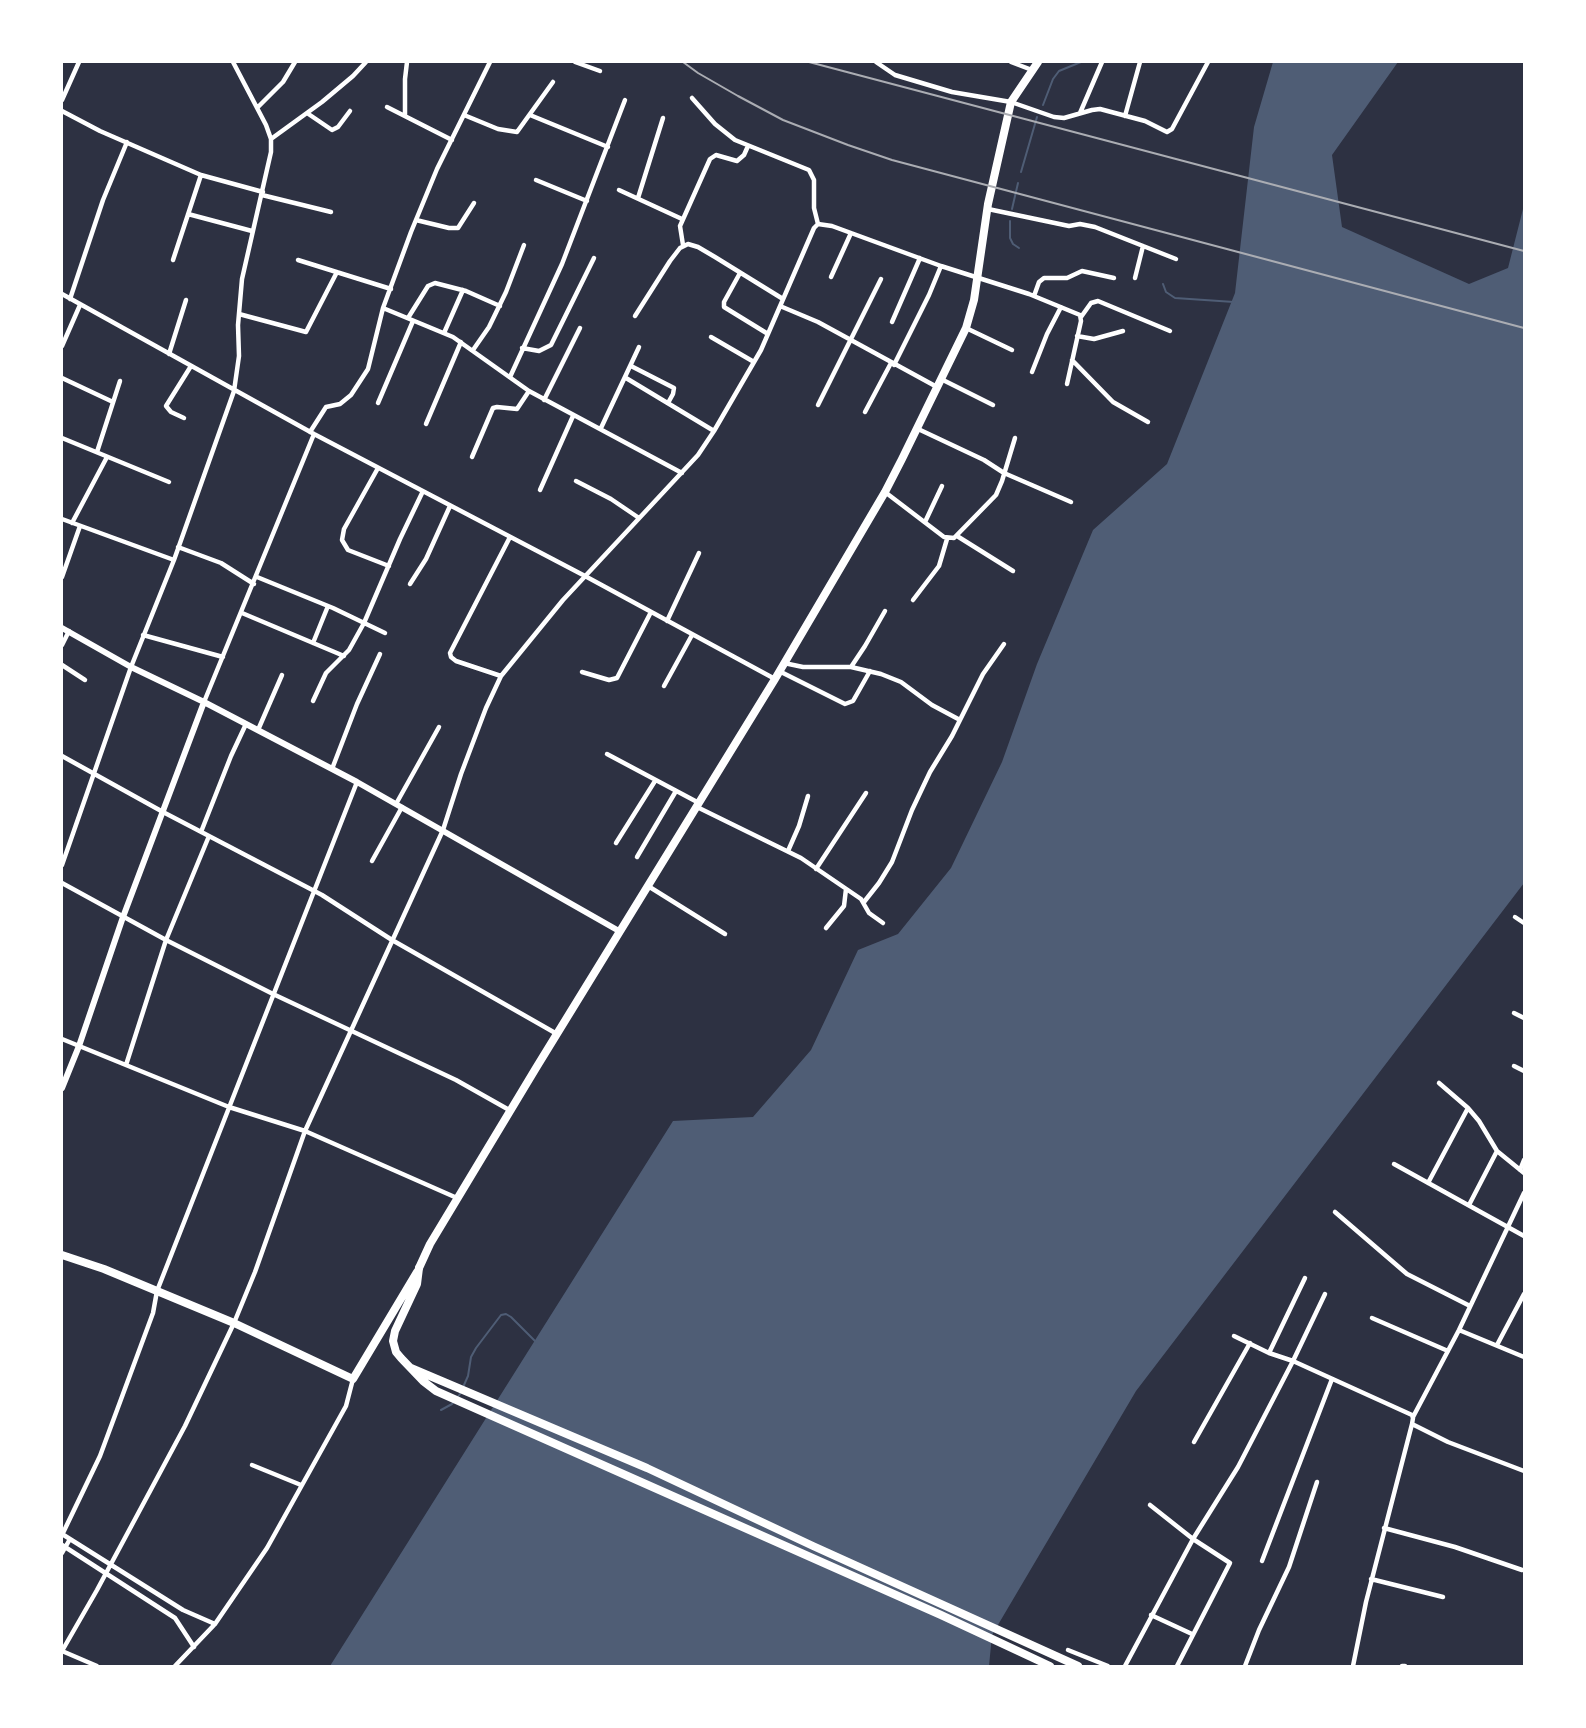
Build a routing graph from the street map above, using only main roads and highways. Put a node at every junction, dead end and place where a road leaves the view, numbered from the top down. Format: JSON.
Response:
{"nodes":[{"id":1,"x":1038,"y":62,"type":"edge"},
{"id":2,"x":62,"y":1256,"type":"edge"},
{"id":3,"x":419,"y":1268,"type":"junction"},
{"id":4,"x":410,"y":1368,"type":"junction"},
{"id":5,"x":1050,"y":1666,"type":"edge"},
{"id":6,"x":1078,"y":1666,"type":"edge"}],
"edges":[{"from":1,"to":3,"type":"main road"},
{"from":2,"to":3,"type":"main road"},
{"from":3,"to":4,"type":"main road"},
{"from":4,"to":5,"type":"main road"},
{"from":4,"to":6,"type":"main road"}]}
